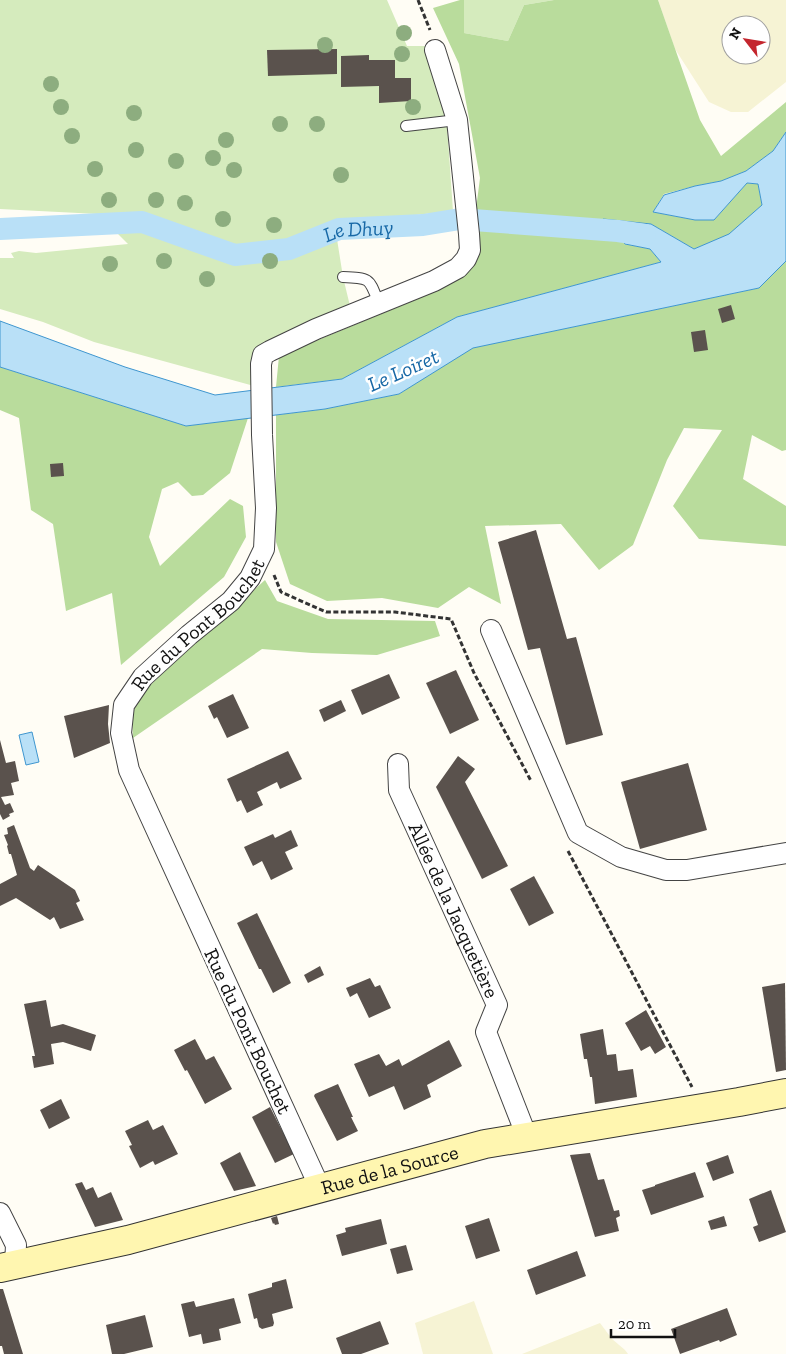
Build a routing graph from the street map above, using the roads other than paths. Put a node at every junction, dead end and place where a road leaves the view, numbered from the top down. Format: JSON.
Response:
{"nodes":[{"id":1,"x":435,"y":50,"type":"road end"},
{"id":2,"x":457,"y":120,"type":"junction"},
{"id":3,"x":406,"y":126,"type":"dead end"},
{"id":4,"x":343,"y":276,"type":"dead end"},
{"id":5,"x":379,"y":304,"type":"junction"},
{"id":6,"x":492,"y":630,"type":"dead end"},
{"id":7,"x":398,"y":764,"type":"dead end"},
{"id":8,"x":786,"y":854,"type":"edge"},
{"id":9,"x":786,"y":1093,"type":"edge"},
{"id":10,"x":527,"y":1137,"type":"junction"},
{"id":11,"x":320,"y":1188,"type":"junction"},
{"id":12,"x":0,"y":1213,"type":"edge"},
{"id":13,"x":8,"y":1266,"type":"edge"}],
"edges":[{"from":1,"to":2,"type":"street","name":"Rue du Pont Bouchet"},
{"from":2,"to":3,"type":"lane"},
{"from":2,"to":5,"type":"street","name":"Rue du Pont Bouchet"},
{"from":4,"to":5,"type":"lane"},
{"from":5,"to":11,"type":"street","name":"Rue du Pont Bouchet"},
{"from":6,"to":8,"type":"street"},
{"from":7,"to":10,"type":"street","name":"Allée de la Jacquetière"},
{"from":9,"to":10,"type":"main road","name":"Rue de la Source"},
{"from":10,"to":11,"type":"main road","name":"Rue de la Source"},
{"from":11,"to":13,"type":"main road","name":"Rue de la Source"},
{"from":12,"to":13,"type":"street"}]}
